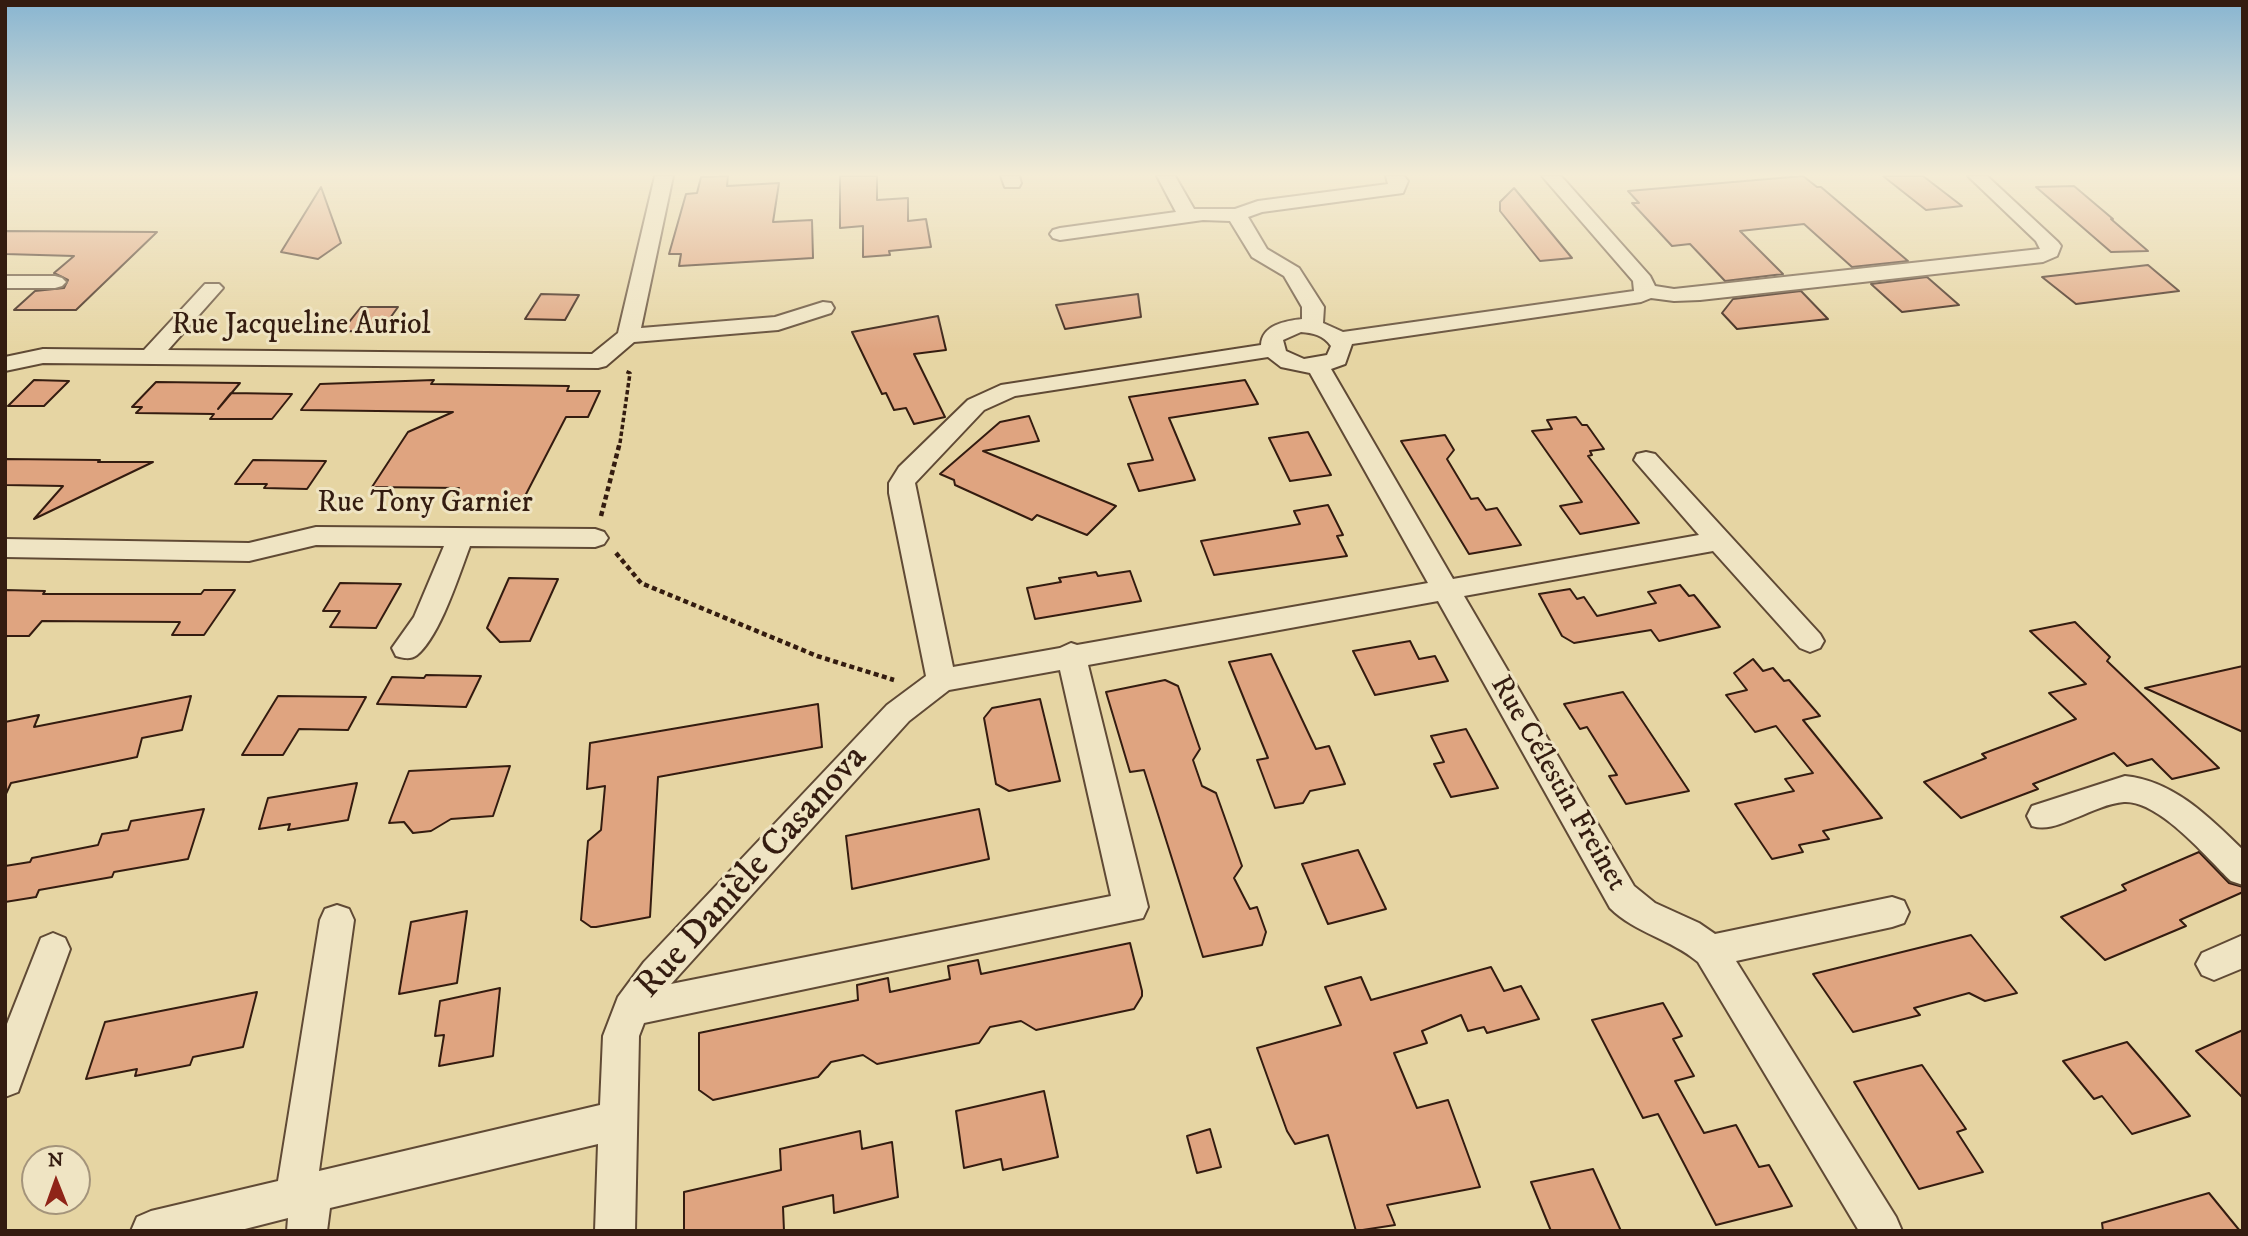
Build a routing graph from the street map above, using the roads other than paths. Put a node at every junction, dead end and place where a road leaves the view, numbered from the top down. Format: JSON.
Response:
{"nodes":[{"id":1,"x":651,"y":234,"type":"edge"},
{"id":2,"x":1248,"y":234,"type":"edge"},
{"id":3,"x":1602,"y":234,"type":"edge"},
{"id":4,"x":2039,"y":234,"type":"edge"},
{"id":5,"x":5,"y":282,"type":"edge"},
{"id":6,"x":55,"y":282,"type":"dead end"},
{"id":7,"x":212,"y":288,"type":"dead end"},
{"id":8,"x":1646,"y":291,"type":"junction"},
{"id":9,"x":823,"y":308,"type":"dead end"},
{"id":10,"x":1312,"y":326,"type":"junction"},
{"id":11,"x":628,"y":336,"type":"junction"},
{"id":12,"x":1338,"y":339,"type":"junction"},
{"id":13,"x":1271,"y":350,"type":"junction"},
{"id":14,"x":149,"y":358,"type":"junction"},
{"id":15,"x":5,"y":364,"type":"edge"},
{"id":16,"x":1318,"y":367,"type":"junction"},
{"id":17,"x":1646,"y":460,"type":"dead end"},
{"id":18,"x":604,"y":529,"type":"road end"},
{"id":19,"x":461,"y":537,"type":"junction"},
{"id":20,"x":1719,"y":541,"type":"junction"},
{"id":21,"x":5,"y":548,"type":"edge"},
{"id":22,"x":1445,"y":591,"type":"junction"},
{"id":23,"x":1810,"y":642,"type":"dead end"},
{"id":24,"x":406,"y":648,"type":"dead end"},
{"id":25,"x":1071,"y":654,"type":"junction"},
{"id":26,"x":934,"y":685,"type":"junction"},
{"id":27,"x":2043,"y":816,"type":"dead end"},
{"id":28,"x":2243,"y":871,"type":"edge"},
{"id":29,"x":1892,"y":912,"type":"dead end"},
{"id":30,"x":337,"y":920,"type":"dead end"},
{"id":31,"x":53,"y":949,"type":"dead end"},
{"id":32,"x":1710,"y":951,"type":"junction"},
{"id":33,"x":631,"y":1009,"type":"junction"},
{"id":34,"x":5,"y":1079,"type":"edge"},
{"id":35,"x":617,"y":1120,"type":"junction"},
{"id":36,"x":305,"y":1208,"type":"edge"},
{"id":37,"x":151,"y":1231,"type":"edge"},
{"id":38,"x":615,"y":1231,"type":"edge"},
{"id":39,"x":1882,"y":1231,"type":"edge"}],
"edges":[{"from":1,"to":11,"type":"street"},
{"from":2,"to":10,"type":"street"},
{"from":3,"to":8,"type":"street"},
{"from":4,"to":8,"type":"street"},
{"from":5,"to":6,"type":"street"},
{"from":7,"to":14,"type":"street"},
{"from":8,"to":12,"type":"street"},
{"from":9,"to":11,"type":"street"},
{"from":10,"to":12,"type":"street"},
{"from":10,"to":13,"type":"street"},
{"from":11,"to":14,"type":"street","name":"Rue Jacqueline Auriol"},
{"from":12,"to":16,"type":"street"},
{"from":13,"to":16,"type":"street"},
{"from":13,"to":26,"type":"street"},
{"from":14,"to":15,"type":"street","name":"Rue Jacqueline Auriol"},
{"from":16,"to":22,"type":"street","name":"Rue Célestin Freinet"},
{"from":17,"to":20,"type":"street"},
{"from":18,"to":19,"type":"street","name":"Rue Tony Garnier"},
{"from":19,"to":21,"type":"street","name":"Rue Tony Garnier"},
{"from":19,"to":24,"type":"street"},
{"from":20,"to":22,"type":"street"},
{"from":20,"to":23,"type":"street"},
{"from":22,"to":25,"type":"street"},
{"from":22,"to":32,"type":"street","name":"Rue Célestin Freinet"},
{"from":25,"to":26,"type":"street"},
{"from":25,"to":33,"type":"street"},
{"from":26,"to":33,"type":"street","name":"Rue Danièle Casanova"},
{"from":27,"to":28,"type":"street"},
{"from":29,"to":32,"type":"street"},
{"from":30,"to":36,"type":"street"},
{"from":31,"to":34,"type":"street"},
{"from":32,"to":39,"type":"street","name":"Rue Célestin Freinet"},
{"from":33,"to":35,"type":"street","name":"Rue Danièle Casanova"},
{"from":35,"to":36,"type":"street"},
{"from":35,"to":38,"type":"street","name":"Rue Danièle Casanova"},
{"from":36,"to":37,"type":"street"}]}
